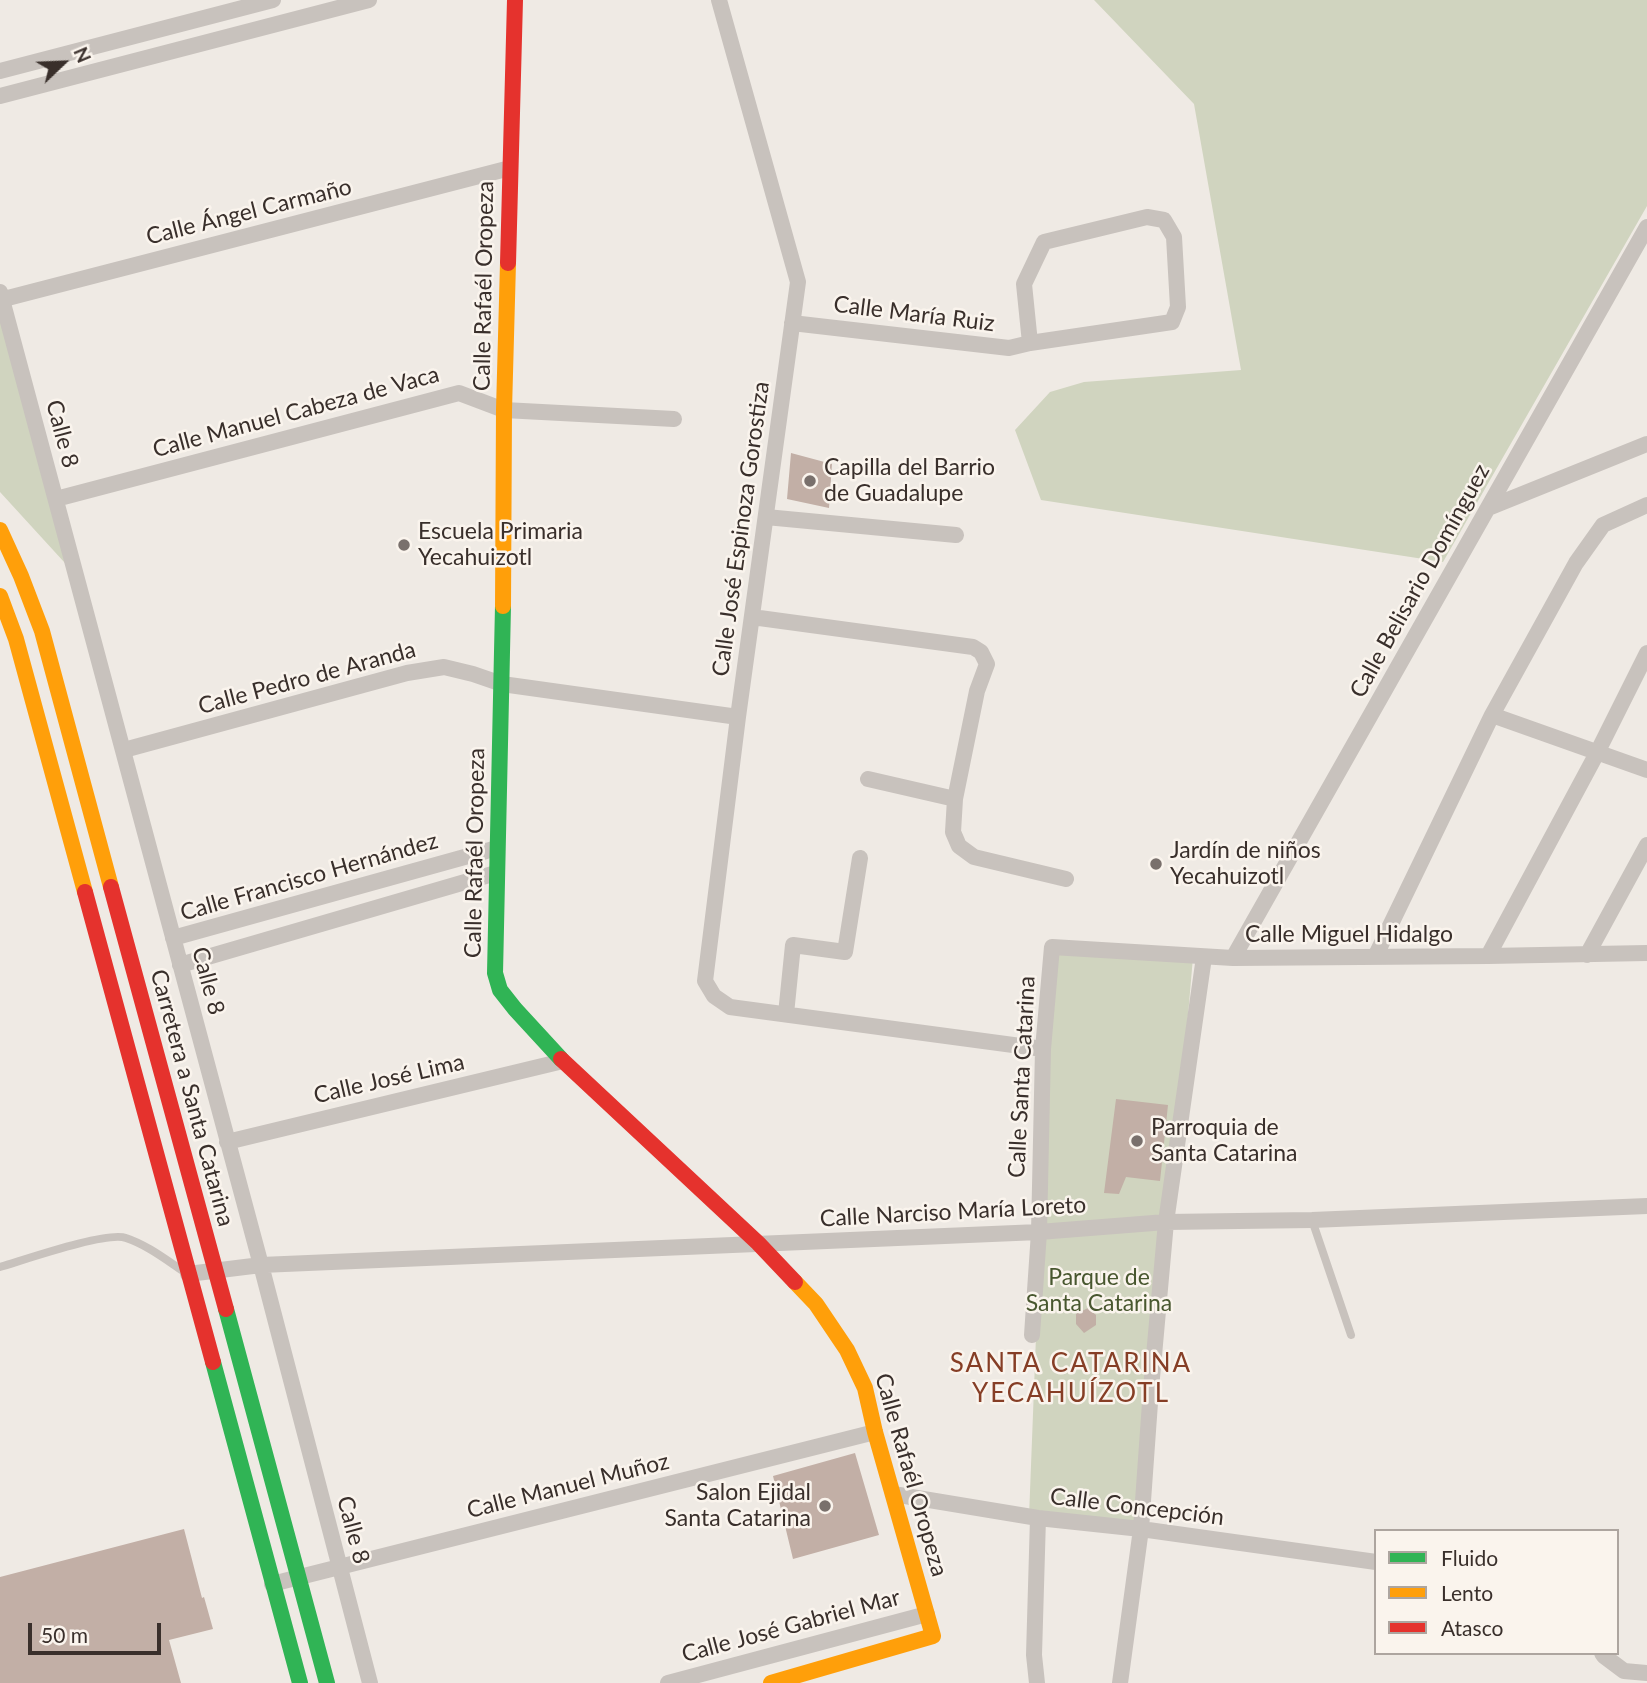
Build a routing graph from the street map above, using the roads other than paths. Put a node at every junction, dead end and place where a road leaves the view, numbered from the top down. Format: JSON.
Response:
{"nodes":[{"id":1,"x":273,"y":0,"type":"edge"},
{"id":2,"x":369,"y":0,"type":"edge"},
{"id":3,"x":514,"y":0,"type":"edge"},
{"id":4,"x":719,"y":0,"type":"edge"},
{"id":5,"x":0,"y":71,"type":"edge"},
{"id":6,"x":0,"y":96,"type":"edge"},
{"id":7,"x":510,"y":168,"type":"junction"},
{"id":8,"x":1647,"y":227,"type":"edge"},
{"id":9,"x":1,"y":297,"type":"edge"},
{"id":10,"x":792,"y":323,"type":"junction"},
{"id":11,"x":1030,"y":342,"type":"junction"},
{"id":12,"x":504,"y":410,"type":"junction"},
{"id":13,"x":674,"y":419,"type":"dead end"},
{"id":14,"x":1647,"y":443,"type":"edge"},
{"id":15,"x":56,"y":499,"type":"junction"},
{"id":16,"x":1647,"y":505,"type":"edge"},
{"id":17,"x":1488,"y":508,"type":"junction"},
{"id":18,"x":766,"y":517,"type":"junction"},
{"id":19,"x":0,"y":530,"type":"edge"},
{"id":20,"x":956,"y":535,"type":"dead end"},
{"id":21,"x":0,"y":596,"type":"edge"},
{"id":22,"x":752,"y":617,"type":"junction"},
{"id":23,"x":1647,"y":653,"type":"edge"},
{"id":24,"x":502,"y":684,"type":"junction"},
{"id":25,"x":1492,"y":715,"type":"junction"},
{"id":26,"x":738,"y":717,"type":"junction"},
{"id":27,"x":124,"y":750,"type":"junction"},
{"id":28,"x":1597,"y":753,"type":"junction"},
{"id":29,"x":1647,"y":771,"type":"edge"},
{"id":30,"x":867,"y":779,"type":"dead end"},
{"id":31,"x":955,"y":799,"type":"junction"},
{"id":32,"x":1647,"y":845,"type":"edge"},
{"id":33,"x":497,"y":848,"type":"junction"},
{"id":34,"x":860,"y":858,"type":"dead end"},
{"id":35,"x":496,"y":873,"type":"junction"},
{"id":36,"x":1066,"y":879,"type":"dead end"},
{"id":37,"x":173,"y":938,"type":"junction"},
{"id":38,"x":1052,"y":947,"type":"joint"},
{"id":39,"x":1647,"y":953,"type":"edge"},
{"id":40,"x":1587,"y":955,"type":"junction"},
{"id":41,"x":1488,"y":956,"type":"junction"},
{"id":42,"x":1203,"y":957,"type":"junction"},
{"id":43,"x":1375,"y":957,"type":"junction"},
{"id":44,"x":1233,"y":958,"type":"junction"},
{"id":45,"x":180,"y":965,"type":"junction"},
{"id":46,"x":786,"y":1014,"type":"junction"},
{"id":47,"x":1043,"y":1049,"type":"junction"},
{"id":48,"x":563,"y":1061,"type":"junction"},
{"id":49,"x":226,"y":1142,"type":"junction"},
{"id":50,"x":1647,"y":1206,"type":"edge"},
{"id":51,"x":1312,"y":1220,"type":"junction"},
{"id":52,"x":1166,"y":1222,"type":"junction"},
{"id":53,"x":1039,"y":1232,"type":"junction"},
{"id":54,"x":758,"y":1243,"type":"junction"},
{"id":55,"x":261,"y":1265,"type":"junction"},
{"id":56,"x":0,"y":1268,"type":"edge"},
{"id":57,"x":215,"y":1270,"type":"junction"},
{"id":58,"x":188,"y":1274,"type":"junction"},
{"id":59,"x":1032,"y":1335,"type":"dead end"},
{"id":60,"x":1350,"y":1335,"type":"dead end"},
{"id":61,"x":875,"y":1432,"type":"junction"},
{"id":62,"x":893,"y":1494,"type":"junction"},
{"id":63,"x":1038,"y":1518,"type":"junction"},
{"id":64,"x":1141,"y":1529,"type":"junction"},
{"id":65,"x":1374,"y":1562,"type":"edge"},
{"id":66,"x":340,"y":1567,"type":"junction"},
{"id":67,"x":298,"y":1578,"type":"junction"},
{"id":68,"x":272,"y":1584,"type":"junction"},
{"id":69,"x":927,"y":1614,"type":"junction"},
{"id":70,"x":933,"y":1636,"type":"joint"},
{"id":71,"x":1603,"y":1655,"type":"edge"},
{"id":72,"x":1647,"y":1673,"type":"edge"},
{"id":73,"x":300,"y":1683,"type":"edge"},
{"id":74,"x":327,"y":1683,"type":"edge"},
{"id":75,"x":370,"y":1683,"type":"edge"},
{"id":76,"x":668,"y":1683,"type":"edge"},
{"id":77,"x":771,"y":1683,"type":"edge"},
{"id":78,"x":1037,"y":1683,"type":"edge"},
{"id":79,"x":1120,"y":1683,"type":"edge"}],
"edges":[{"from":1,"to":5,"type":"street"},
{"from":2,"to":6,"type":"street"},
{"from":3,"to":7,"type":"main road","name":"Calle Rafaél Oropeza"},
{"from":4,"to":10,"type":"street","name":"Calle José Espinoza Gorostiza"},
{"from":7,"to":9,"type":"street","name":"Calle Ángel Carmaño"},
{"from":7,"to":12,"type":"main road","name":"Calle Rafaél Oropeza"},
{"from":8,"to":17,"type":"street","name":"Calle Belisario Domínguez"},
{"from":9,"to":15,"type":"street","name":"Calle 8"},
{"from":10,"to":11,"type":"street","name":"Calle María Ruiz"},
{"from":10,"to":18,"type":"street","name":"Calle José Espinoza Gorostiza"},
{"from":11,"to":11,"type":"street","name":"Calle María Ruiz"},
{"from":12,"to":13,"type":"street","name":"Calle Manuel Cabeza de Vaca"},
{"from":12,"to":15,"type":"street","name":"Calle Manuel Cabeza de Vaca"},
{"from":12,"to":24,"type":"main road","name":"Calle Rafaél Oropeza"},
{"from":14,"to":17,"type":"street"},
{"from":15,"to":27,"type":"street","name":"Calle 8"},
{"from":16,"to":25,"type":"street"},
{"from":17,"to":44,"type":"street","name":"Calle Belisario Domínguez"},
{"from":18,"to":20,"type":"street"},
{"from":18,"to":22,"type":"street","name":"Calle José Espinoza Gorostiza"},
{"from":19,"to":57,"type":"main road","name":"Carretera a Santa Catarina"},
{"from":21,"to":58,"type":"main road"},
{"from":22,"to":26,"type":"street","name":"Calle José Espinoza Gorostiza"},
{"from":22,"to":31,"type":"street"},
{"from":23,"to":28,"type":"street"},
{"from":24,"to":26,"type":"street","name":"Calle Pedro de Aranda"},
{"from":24,"to":27,"type":"street","name":"Calle Pedro de Aranda"},
{"from":24,"to":33,"type":"main road","name":"Calle Rafaél Oropeza"},
{"from":25,"to":28,"type":"street"},
{"from":25,"to":43,"type":"street"},
{"from":26,"to":46,"type":"street","name":"Calle José Espinoza Gorostiza"},
{"from":27,"to":37,"type":"street","name":"Calle 8"},
{"from":28,"to":29,"type":"street"},
{"from":28,"to":41,"type":"street"},
{"from":30,"to":31,"type":"street"},
{"from":31,"to":36,"type":"street"},
{"from":32,"to":40,"type":"street"},
{"from":33,"to":35,"type":"main road","name":"Calle Rafaél Oropeza"},
{"from":33,"to":37,"type":"street","name":"Calle Francisco Hernández"},
{"from":34,"to":46,"type":"street"},
{"from":35,"to":45,"type":"street","name":"Calle Francisco Hernández"},
{"from":35,"to":48,"type":"main road","name":"Calle Rafaél Oropeza"},
{"from":37,"to":45,"type":"street","name":"Calle 8"},
{"from":38,"to":42,"type":"street","name":"Calle Miguel Hidalgo"},
{"from":38,"to":47,"type":"street","name":"Calle Santa Catarina"},
{"from":39,"to":40,"type":"street","name":"Calle Miguel Hidalgo"},
{"from":40,"to":41,"type":"street","name":"Calle Miguel Hidalgo"},
{"from":41,"to":43,"type":"street","name":"Calle Miguel Hidalgo"},
{"from":42,"to":44,"type":"street","name":"Calle Miguel Hidalgo"},
{"from":42,"to":52,"type":"street"},
{"from":43,"to":44,"type":"street","name":"Calle Miguel Hidalgo"},
{"from":45,"to":49,"type":"street","name":"Calle 8"},
{"from":46,"to":47,"type":"street","name":"Calle José Espinoza Gorostiza"},
{"from":47,"to":53,"type":"street","name":"Calle Santa Catarina"},
{"from":48,"to":49,"type":"street","name":"Calle José Lima"},
{"from":48,"to":54,"type":"main road","name":"Calle Rafaél Oropeza"},
{"from":49,"to":55,"type":"street","name":"Calle 8"},
{"from":50,"to":51,"type":"street","name":"Calle Narciso María Loreto"},
{"from":51,"to":52,"type":"street","name":"Calle Narciso María Loreto"},
{"from":51,"to":60,"type":"lane"},
{"from":52,"to":53,"type":"street","name":"Calle Narciso María Loreto"},
{"from":52,"to":64,"type":"street"},
{"from":53,"to":54,"type":"street","name":"Calle Narciso María Loreto"},
{"from":53,"to":59,"type":"street","name":"Calle Santa Catarina"},
{"from":54,"to":55,"type":"street","name":"Calle Narciso María Loreto"},
{"from":54,"to":61,"type":"main road","name":"Calle Rafaél Oropeza"},
{"from":55,"to":57,"type":"street","name":"Calle Narciso María Loreto"},
{"from":55,"to":66,"type":"street","name":"Calle 8"},
{"from":56,"to":58,"type":"lane"},
{"from":57,"to":58,"type":"street","name":"Calle Narciso María Loreto"},
{"from":57,"to":67,"type":"main road","name":"Carretera a Santa Catarina"},
{"from":58,"to":68,"type":"main road"},
{"from":61,"to":62,"type":"main road","name":"Calle Rafaél Oropeza"},
{"from":61,"to":66,"type":"street","name":"Calle Manuel Muñoz"},
{"from":62,"to":63,"type":"street","name":"Calle Concepción"},
{"from":62,"to":69,"type":"main road","name":"Calle Rafaél Oropeza"},
{"from":63,"to":64,"type":"street","name":"Calle Concepción"},
{"from":63,"to":78,"type":"street"},
{"from":64,"to":65,"type":"street","name":"Calle Concepción"},
{"from":64,"to":79,"type":"street"},
{"from":66,"to":67,"type":"street","name":"Calle Manuel Muñoz"},
{"from":66,"to":75,"type":"street","name":"Calle 8"},
{"from":67,"to":68,"type":"street","name":"Calle Manuel Muñoz"},
{"from":67,"to":74,"type":"main road","name":"Carretera a Santa Catarina"},
{"from":68,"to":73,"type":"main road"},
{"from":69,"to":70,"type":"main road","name":"Calle Rafaél Oropeza"},
{"from":69,"to":76,"type":"street","name":"Calle José Gabriel Mar"},
{"from":70,"to":77,"type":"main road","name":"Calle José Gabriel Mar"},
{"from":71,"to":72,"type":"street"}]}
